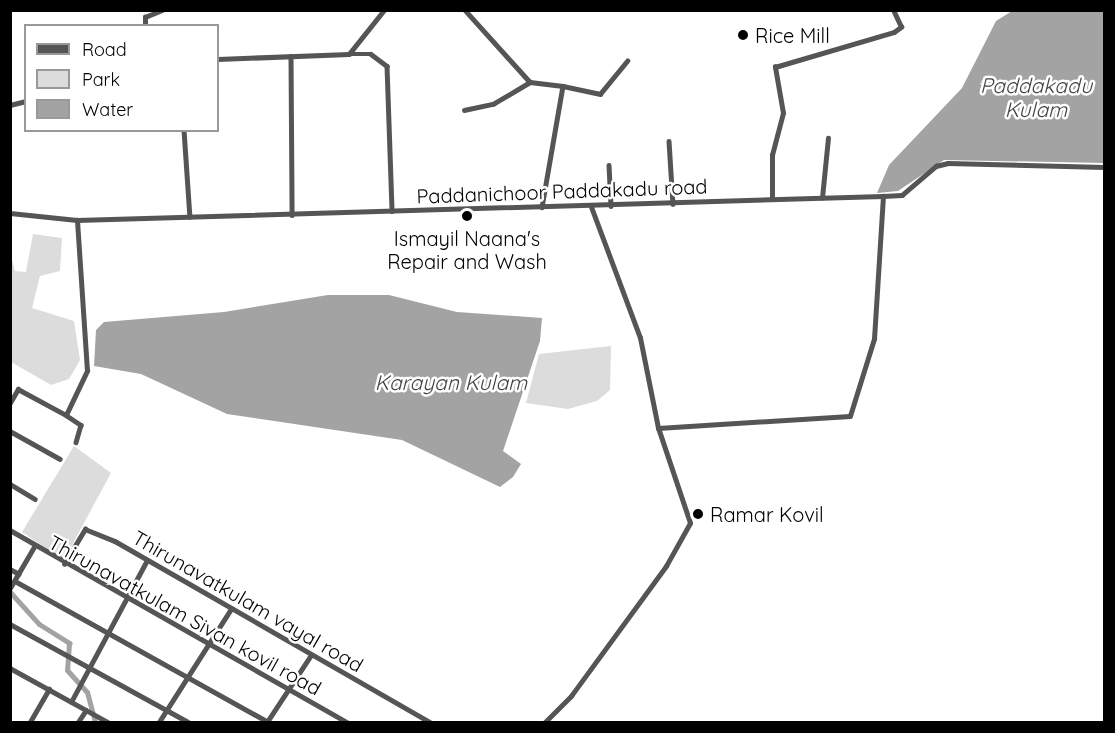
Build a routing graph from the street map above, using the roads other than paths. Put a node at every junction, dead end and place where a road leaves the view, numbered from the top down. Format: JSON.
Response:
{"nodes":[{"id":1,"x":162,"y":10,"type":"edge"},
{"id":2,"x":384,"y":10,"type":"edge"},
{"id":3,"x":465,"y":10,"type":"edge"},
{"id":4,"x":893,"y":10,"type":"edge"},
{"id":5,"x":145,"y":24,"type":"edge"},
{"id":6,"x":349,"y":54,"type":"junction"},
{"id":7,"x":291,"y":56,"type":"junction"},
{"id":8,"x":219,"y":59,"type":"edge"},
{"id":9,"x":627,"y":62,"type":"dead end"},
{"id":10,"x":530,"y":82,"type":"junction"},
{"id":11,"x":563,"y":86,"type":"junction"},
{"id":12,"x":464,"y":110,"type":"dead end"},
{"id":13,"x":184,"y":132,"type":"edge"},
{"id":14,"x":828,"y":138,"type":"dead end"},
{"id":15,"x":669,"y":141,"type":"dead end"},
{"id":16,"x":609,"y":165,"type":"dead end"},
{"id":17,"x":1104,"y":167,"type":"edge"},
{"id":18,"x":883,"y":196,"type":"junction"},
{"id":19,"x":822,"y":198,"type":"junction"},
{"id":20,"x":772,"y":199,"type":"junction"},
{"id":21,"x":674,"y":204,"type":"junction"},
{"id":22,"x":611,"y":206,"type":"junction"},
{"id":23,"x":543,"y":207,"type":"junction"},
{"id":24,"x":591,"y":207,"type":"junction"},
{"id":25,"x":392,"y":211,"type":"junction"},
{"id":26,"x":10,"y":213,"type":"edge"},
{"id":27,"x":292,"y":215,"type":"junction"},
{"id":28,"x":190,"y":217,"type":"junction"},
{"id":29,"x":78,"y":220,"type":"junction"},
{"id":30,"x":10,"y":386,"type":"edge"},
{"id":31,"x":18,"y":389,"type":"junction"},
{"id":32,"x":10,"y":403,"type":"edge"},
{"id":33,"x":66,"y":415,"type":"junction"},
{"id":34,"x":658,"y":428,"type":"junction"},
{"id":35,"x":10,"y":431,"type":"edge"},
{"id":36,"x":76,"y":442,"type":"dead end"},
{"id":37,"x":60,"y":459,"type":"dead end"},
{"id":38,"x":10,"y":484,"type":"edge"},
{"id":39,"x":35,"y":499,"type":"dead end"},
{"id":40,"x":10,"y":530,"type":"edge"},
{"id":41,"x":34,"y":547,"type":"junction"},
{"id":42,"x":146,"y":562,"type":"junction"},
{"id":43,"x":64,"y":564,"type":"junction"},
{"id":44,"x":10,"y":569,"type":"edge"},
{"id":45,"x":19,"y":574,"type":"junction"},
{"id":46,"x":15,"y":581,"type":"junction"},
{"id":47,"x":10,"y":588,"type":"edge"},
{"id":48,"x":127,"y":599,"type":"junction"},
{"id":49,"x":231,"y":609,"type":"junction"},
{"id":50,"x":10,"y":624,"type":"edge"},
{"id":51,"x":107,"y":634,"type":"junction"},
{"id":52,"x":209,"y":645,"type":"junction"},
{"id":53,"x":311,"y":655,"type":"junction"},
{"id":54,"x":10,"y":668,"type":"edge"},
{"id":55,"x":90,"y":669,"type":"junction"},
{"id":56,"x":189,"y":678,"type":"junction"},
{"id":57,"x":49,"y":689,"type":"junction"},
{"id":58,"x":289,"y":690,"type":"junction"},
{"id":59,"x":71,"y":702,"type":"junction"},
{"id":60,"x":86,"y":710,"type":"junction"},
{"id":61,"x":167,"y":711,"type":"junction"},
{"id":62,"x":268,"y":722,"type":"edge"},
{"id":63,"x":30,"y":723,"type":"edge"},
{"id":64,"x":78,"y":723,"type":"edge"},
{"id":65,"x":108,"y":723,"type":"edge"},
{"id":66,"x":159,"y":723,"type":"edge"},
{"id":67,"x":188,"y":723,"type":"edge"},
{"id":68,"x":346,"y":723,"type":"edge"},
{"id":69,"x":430,"y":723,"type":"edge"},
{"id":70,"x":545,"y":723,"type":"edge"}],
"edges":[{"from":1,"to":5,"type":"street"},
{"from":2,"to":6,"type":"street"},
{"from":3,"to":10,"type":"street"},
{"from":4,"to":20,"type":"street"},
{"from":6,"to":7,"type":"street"},
{"from":6,"to":25,"type":"street"},
{"from":7,"to":8,"type":"street"},
{"from":7,"to":27,"type":"street"},
{"from":9,"to":11,"type":"street"},
{"from":10,"to":11,"type":"street"},
{"from":10,"to":12,"type":"street"},
{"from":11,"to":23,"type":"street"},
{"from":13,"to":28,"type":"street"},
{"from":14,"to":19,"type":"street"},
{"from":15,"to":21,"type":"street"},
{"from":16,"to":22,"type":"street"},
{"from":17,"to":18,"type":"street","name":"Paddanichoor Paddakadu road"},
{"from":18,"to":19,"type":"street","name":"Paddanichoor Paddakadu road"},
{"from":18,"to":34,"type":"street"},
{"from":19,"to":20,"type":"street","name":"Paddanichoor Paddakadu road"},
{"from":20,"to":21,"type":"street","name":"Paddanichoor Paddakadu road"},
{"from":21,"to":22,"type":"street","name":"Paddanichoor Paddakadu road"},
{"from":22,"to":24,"type":"street","name":"Paddanichoor Paddakadu road"},
{"from":23,"to":24,"type":"street","name":"Paddanichoor Paddakadu road"},
{"from":23,"to":25,"type":"street","name":"Paddanichoor Paddakadu road"},
{"from":24,"to":34,"type":"street"},
{"from":25,"to":27,"type":"street","name":"Paddanichoor Paddakadu road"},
{"from":26,"to":29,"type":"street","name":"Paddanichoor Paddakadu road"},
{"from":27,"to":28,"type":"street","name":"Paddanichoor Paddakadu road"},
{"from":28,"to":29,"type":"street","name":"Paddanichoor Paddakadu road"},
{"from":29,"to":33,"type":"street"},
{"from":30,"to":31,"type":"street"},
{"from":31,"to":32,"type":"street"},
{"from":31,"to":33,"type":"street"},
{"from":33,"to":36,"type":"street"},
{"from":34,"to":70,"type":"street"},
{"from":35,"to":37,"type":"street"},
{"from":38,"to":39,"type":"street"},
{"from":40,"to":41,"type":"street","name":"Thirunavatkulam Sivan kovil road"},
{"from":41,"to":43,"type":"street","name":"Thirunavatkulam Sivan kovil road"},
{"from":41,"to":45,"type":"street"},
{"from":42,"to":43,"type":"street","name":"Thirunavatkulam vayal road"},
{"from":42,"to":48,"type":"street"},
{"from":42,"to":49,"type":"street","name":"Thirunavatkulam vayal road"},
{"from":43,"to":48,"type":"street","name":"Thirunavatkulam Sivan kovil road"},
{"from":44,"to":45,"type":"street"},
{"from":45,"to":46,"type":"street"},
{"from":46,"to":47,"type":"street"},
{"from":46,"to":51,"type":"street"},
{"from":48,"to":51,"type":"street"},
{"from":48,"to":52,"type":"street","name":"Thirunavatkulam Sivan kovil road"},
{"from":49,"to":52,"type":"street"},
{"from":49,"to":53,"type":"street","name":"Thirunavatkulam vayal road"},
{"from":50,"to":55,"type":"street"},
{"from":51,"to":55,"type":"street"},
{"from":51,"to":56,"type":"street"},
{"from":52,"to":56,"type":"street"},
{"from":52,"to":58,"type":"street","name":"Thirunavatkulam Sivan kovil road"},
{"from":53,"to":58,"type":"street"},
{"from":53,"to":69,"type":"street","name":"Thirunavatkulam vayal road"},
{"from":54,"to":57,"type":"street"},
{"from":55,"to":59,"type":"street"},
{"from":55,"to":61,"type":"street"},
{"from":56,"to":61,"type":"street"},
{"from":56,"to":62,"type":"street"},
{"from":57,"to":59,"type":"street"},
{"from":57,"to":63,"type":"street"},
{"from":58,"to":62,"type":"street"},
{"from":58,"to":68,"type":"street","name":"Thirunavatkulam Sivan kovil road"},
{"from":59,"to":60,"type":"street"},
{"from":60,"to":64,"type":"street"},
{"from":60,"to":65,"type":"street"},
{"from":61,"to":66,"type":"street"},
{"from":61,"to":67,"type":"street"}]}
